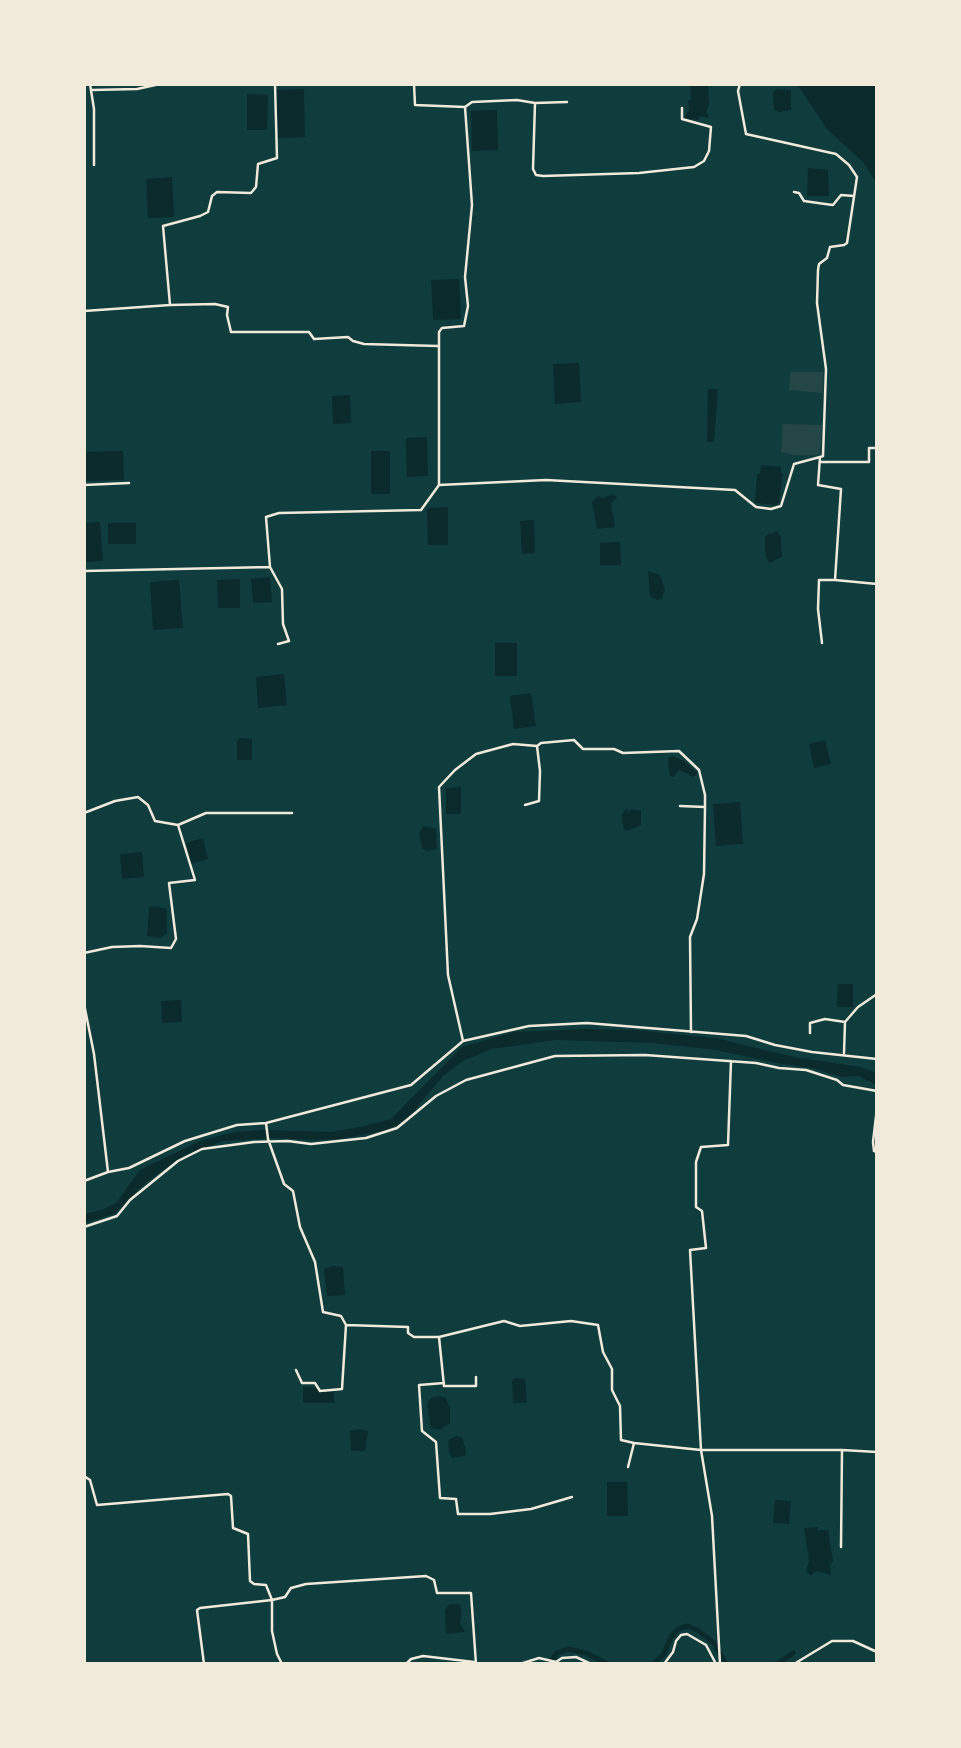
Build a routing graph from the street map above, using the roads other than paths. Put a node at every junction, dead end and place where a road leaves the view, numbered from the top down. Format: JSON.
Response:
{"nodes":[{"id":1,"x":90,"y":84,"type":"edge"},
{"id":2,"x":160,"y":84,"type":"edge"},
{"id":3,"x":275,"y":84,"type":"edge"},
{"id":4,"x":414,"y":84,"type":"edge"},
{"id":5,"x":740,"y":84,"type":"edge"},
{"id":6,"x":92,"y":90,"type":"junction"},
{"id":7,"x":567,"y":102,"type":"dead end"},
{"id":8,"x":535,"y":103,"type":"junction"},
{"id":9,"x":465,"y":107,"type":"junction"},
{"id":10,"x":682,"y":108,"type":"dead end"},
{"id":11,"x":94,"y":165,"type":"dead end"},
{"id":12,"x":794,"y":192,"type":"dead end"},
{"id":13,"x":854,"y":196,"type":"junction"},
{"id":14,"x":170,"y":305,"type":"junction"},
{"id":15,"x":84,"y":311,"type":"edge"},
{"id":16,"x":439,"y":346,"type":"junction"},
{"id":17,"x":877,"y":448,"type":"edge"},
{"id":18,"x":820,"y":459,"type":"junction"},
{"id":19,"x":128,"y":483,"type":"dead end"},
{"id":20,"x":84,"y":485,"type":"edge"},
{"id":21,"x":439,"y":485,"type":"junction"},
{"id":22,"x":270,"y":567,"type":"junction"},
{"id":23,"x":84,"y":571,"type":"edge"},
{"id":24,"x":835,"y":580,"type":"junction"},
{"id":25,"x":877,"y":584,"type":"edge"},
{"id":26,"x":822,"y":643,"type":"dead end"},
{"id":27,"x":278,"y":644,"type":"dead end"},
{"id":28,"x":537,"y":746,"type":"junction"},
{"id":29,"x":525,"y":805,"type":"dead end"},
{"id":30,"x":680,"y":806,"type":"dead end"},
{"id":31,"x":705,"y":807,"type":"junction"},
{"id":32,"x":84,"y":812,"type":"edge"},
{"id":33,"x":292,"y":813,"type":"dead end"},
{"id":34,"x":178,"y":825,"type":"junction"},
{"id":35,"x":84,"y":953,"type":"edge"},
{"id":36,"x":877,"y":994,"type":"edge"},
{"id":37,"x":84,"y":1004,"type":"edge"},
{"id":38,"x":845,"y":1022,"type":"junction"},
{"id":39,"x":691,"y":1032,"type":"junction"},
{"id":40,"x":810,"y":1032,"type":"dead end"},
{"id":41,"x":463,"y":1041,"type":"junction"},
{"id":42,"x":844,"y":1055,"type":"junction"},
{"id":43,"x":877,"y":1059,"type":"edge"},
{"id":44,"x":731,"y":1061,"type":"junction"},
{"id":45,"x":877,"y":1091,"type":"edge"},
{"id":46,"x":877,"y":1108,"type":"edge"},
{"id":47,"x":266,"y":1123,"type":"junction"},
{"id":48,"x":269,"y":1140,"type":"junction"},
{"id":49,"x":877,"y":1152,"type":"edge"},
{"id":50,"x":108,"y":1172,"type":"junction"},
{"id":51,"x":84,"y":1181,"type":"edge"},
{"id":52,"x":84,"y":1227,"type":"edge"},
{"id":53,"x":346,"y":1325,"type":"junction"},
{"id":54,"x":439,"y":1337,"type":"junction"},
{"id":55,"x":296,"y":1370,"type":"dead end"},
{"id":56,"x":476,"y":1377,"type":"dead end"},
{"id":57,"x":444,"y":1383,"type":"junction"},
{"id":58,"x":634,"y":1443,"type":"junction"},
{"id":59,"x":701,"y":1450,"type":"junction"},
{"id":60,"x":842,"y":1450,"type":"junction"},
{"id":61,"x":877,"y":1452,"type":"edge"},
{"id":62,"x":628,"y":1467,"type":"dead end"},
{"id":63,"x":84,"y":1476,"type":"edge"},
{"id":64,"x":572,"y":1497,"type":"dead end"},
{"id":65,"x":841,"y":1547,"type":"dead end"},
{"id":66,"x":272,"y":1600,"type":"junction"},
{"id":67,"x":877,"y":1652,"type":"edge"},
{"id":68,"x":556,"y":1662,"type":"edge"},
{"id":69,"x":476,"y":1663,"type":"edge"},
{"id":70,"x":204,"y":1664,"type":"edge"},
{"id":71,"x":282,"y":1664,"type":"edge"},
{"id":72,"x":406,"y":1664,"type":"edge"},
{"id":73,"x":520,"y":1664,"type":"edge"},
{"id":74,"x":591,"y":1664,"type":"edge"},
{"id":75,"x":664,"y":1664,"type":"edge"},
{"id":76,"x":718,"y":1664,"type":"edge"},
{"id":77,"x":794,"y":1664,"type":"edge"}],
"edges":[{"from":1,"to":6,"type":"street"},
{"from":2,"to":6,"type":"street"},
{"from":3,"to":14,"type":"street"},
{"from":4,"to":9,"type":"street"},
{"from":5,"to":13,"type":"street"},
{"from":6,"to":11,"type":"street"},
{"from":7,"to":8,"type":"street"},
{"from":8,"to":9,"type":"street"},
{"from":8,"to":10,"type":"street"},
{"from":9,"to":16,"type":"street"},
{"from":12,"to":13,"type":"street"},
{"from":13,"to":18,"type":"street"},
{"from":14,"to":15,"type":"street"},
{"from":14,"to":16,"type":"street"},
{"from":16,"to":21,"type":"street"},
{"from":17,"to":18,"type":"street"},
{"from":18,"to":21,"type":"street"},
{"from":18,"to":24,"type":"street"},
{"from":19,"to":20,"type":"street"},
{"from":21,"to":22,"type":"street"},
{"from":22,"to":23,"type":"street"},
{"from":22,"to":27,"type":"street"},
{"from":24,"to":25,"type":"street"},
{"from":24,"to":26,"type":"street"},
{"from":28,"to":29,"type":"street"},
{"from":28,"to":31,"type":"street"},
{"from":28,"to":41,"type":"street"},
{"from":30,"to":31,"type":"street"},
{"from":31,"to":39,"type":"street"},
{"from":32,"to":34,"type":"street"},
{"from":33,"to":34,"type":"street"},
{"from":34,"to":35,"type":"street"},
{"from":36,"to":38,"type":"street"},
{"from":37,"to":50,"type":"street"},
{"from":38,"to":40,"type":"street"},
{"from":38,"to":42,"type":"street"},
{"from":39,"to":41,"type":"street"},
{"from":39,"to":42,"type":"street"},
{"from":41,"to":47,"type":"street"},
{"from":42,"to":43,"type":"street"},
{"from":44,"to":45,"type":"street"},
{"from":44,"to":48,"type":"street"},
{"from":44,"to":59,"type":"street"},
{"from":46,"to":49,"type":"street"},
{"from":47,"to":48,"type":"street"},
{"from":47,"to":50,"type":"street"},
{"from":48,"to":52,"type":"street"},
{"from":48,"to":53,"type":"street"},
{"from":50,"to":51,"type":"street"},
{"from":53,"to":54,"type":"street"},
{"from":53,"to":55,"type":"street"},
{"from":54,"to":57,"type":"street"},
{"from":54,"to":58,"type":"street"},
{"from":56,"to":57,"type":"street"},
{"from":57,"to":64,"type":"street"},
{"from":58,"to":59,"type":"street"},
{"from":58,"to":62,"type":"street"},
{"from":59,"to":60,"type":"street"},
{"from":59,"to":76,"type":"street"},
{"from":60,"to":61,"type":"street"},
{"from":60,"to":65,"type":"street"},
{"from":63,"to":66,"type":"street"},
{"from":66,"to":69,"type":"street"},
{"from":66,"to":70,"type":"street"},
{"from":66,"to":71,"type":"street"},
{"from":67,"to":77,"type":"street"},
{"from":68,"to":73,"type":"street"},
{"from":68,"to":74,"type":"street"},
{"from":69,"to":72,"type":"street"},
{"from":75,"to":76,"type":"street"}]}
